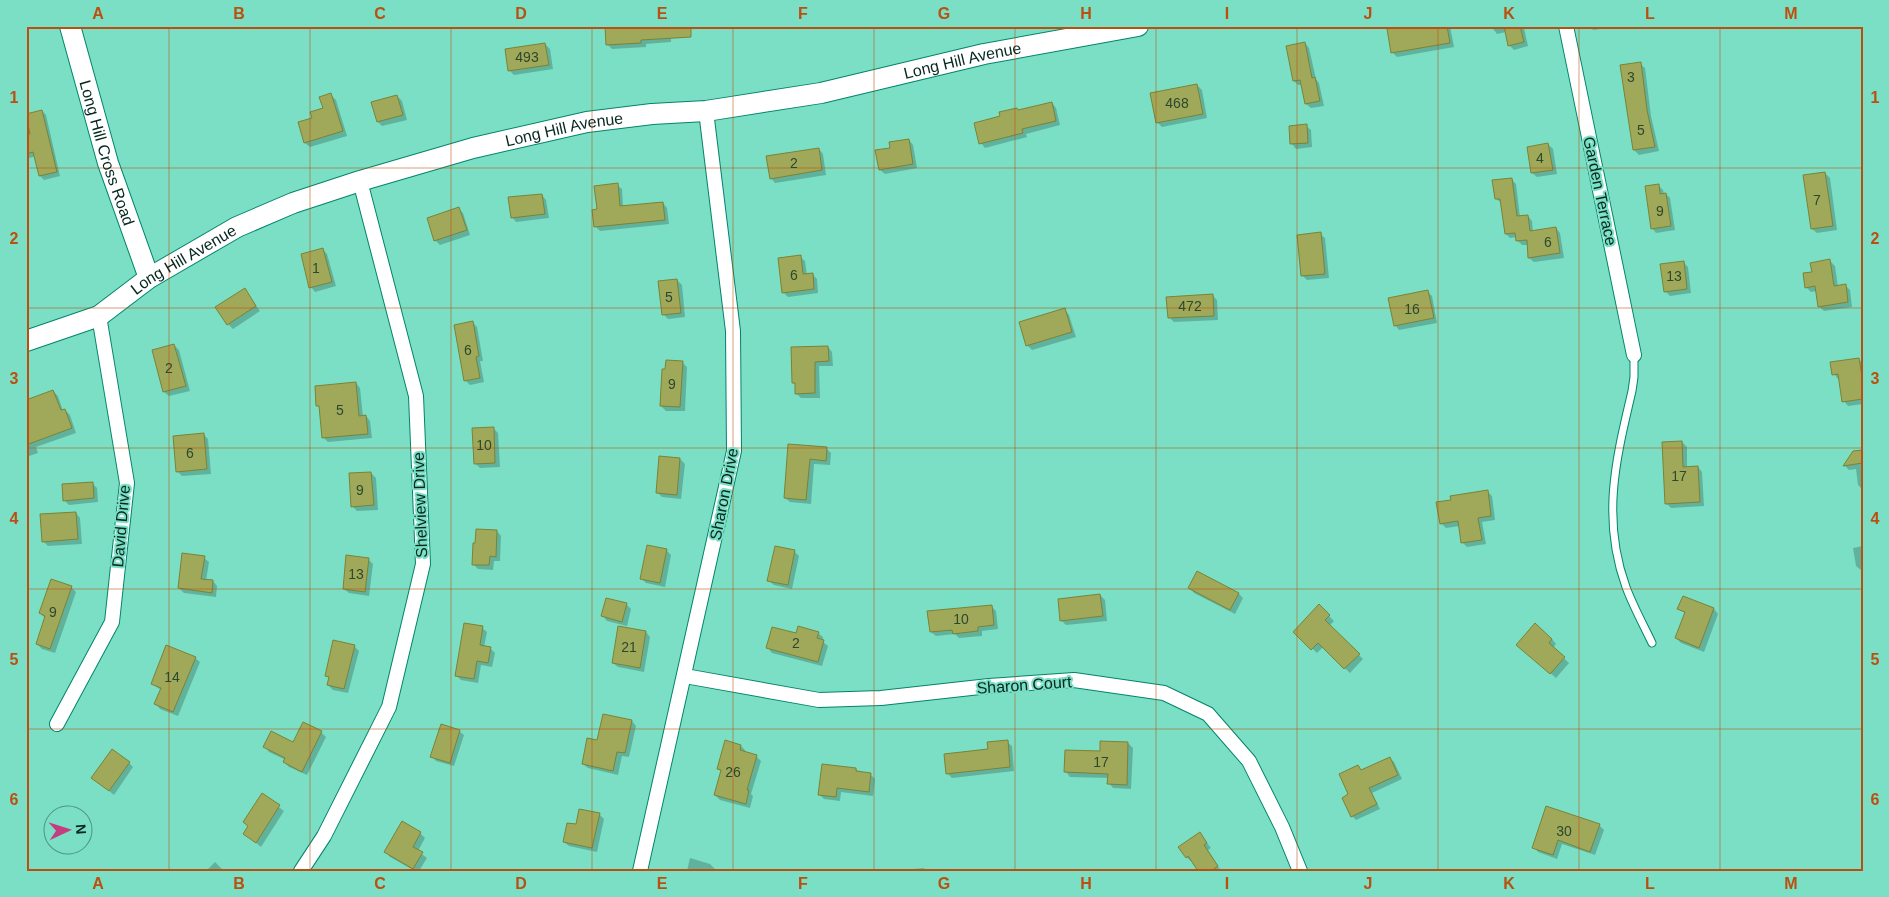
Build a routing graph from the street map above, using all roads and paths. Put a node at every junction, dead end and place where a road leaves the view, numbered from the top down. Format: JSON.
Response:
{"nodes":[{"id":1,"x":70,"y":26,"type":"edge"},
{"id":2,"x":1138,"y":26,"type":"edge"},
{"id":3,"x":1566,"y":26,"type":"edge"},
{"id":4,"x":706,"y":111,"type":"junction"},
{"id":5,"x":360,"y":181,"type":"junction"},
{"id":6,"x":149,"y":278,"type":"junction"},
{"id":7,"x":99,"y":316,"type":"junction"},
{"id":8,"x":26,"y":341,"type":"edge"},
{"id":9,"x":1634,"y":355,"type":"joint"},
{"id":10,"x":1652,"y":643,"type":"dead end"},
{"id":11,"x":685,"y":676,"type":"junction"},
{"id":12,"x":57,"y":724,"type":"dead end"},
{"id":13,"x":301,"y":871,"type":"edge"},
{"id":14,"x":640,"y":871,"type":"edge"},
{"id":15,"x":1300,"y":871,"type":"edge"}],
"edges":[{"from":1,"to":6,"type":"street","name":"Long Hill Cross Road"},
{"from":2,"to":4,"type":"street","name":"Long Hill Avenue"},
{"from":3,"to":9,"type":"street","name":"Garden Terrace"},
{"from":4,"to":5,"type":"street","name":"Long Hill Avenue"},
{"from":4,"to":11,"type":"street","name":"Sharon Drive"},
{"from":5,"to":6,"type":"street","name":"Long Hill Avenue"},
{"from":5,"to":13,"type":"street","name":"Shelview Drive"},
{"from":6,"to":7,"type":"street","name":"Long Hill Avenue"},
{"from":7,"to":8,"type":"street","name":"Long Hill Avenue"},
{"from":7,"to":12,"type":"street","name":"David Drive"},
{"from":9,"to":10,"type":"lane"},
{"from":11,"to":14,"type":"street","name":"Sharon Drive"},
{"from":11,"to":15,"type":"street","name":"Sharon Court"}]}
